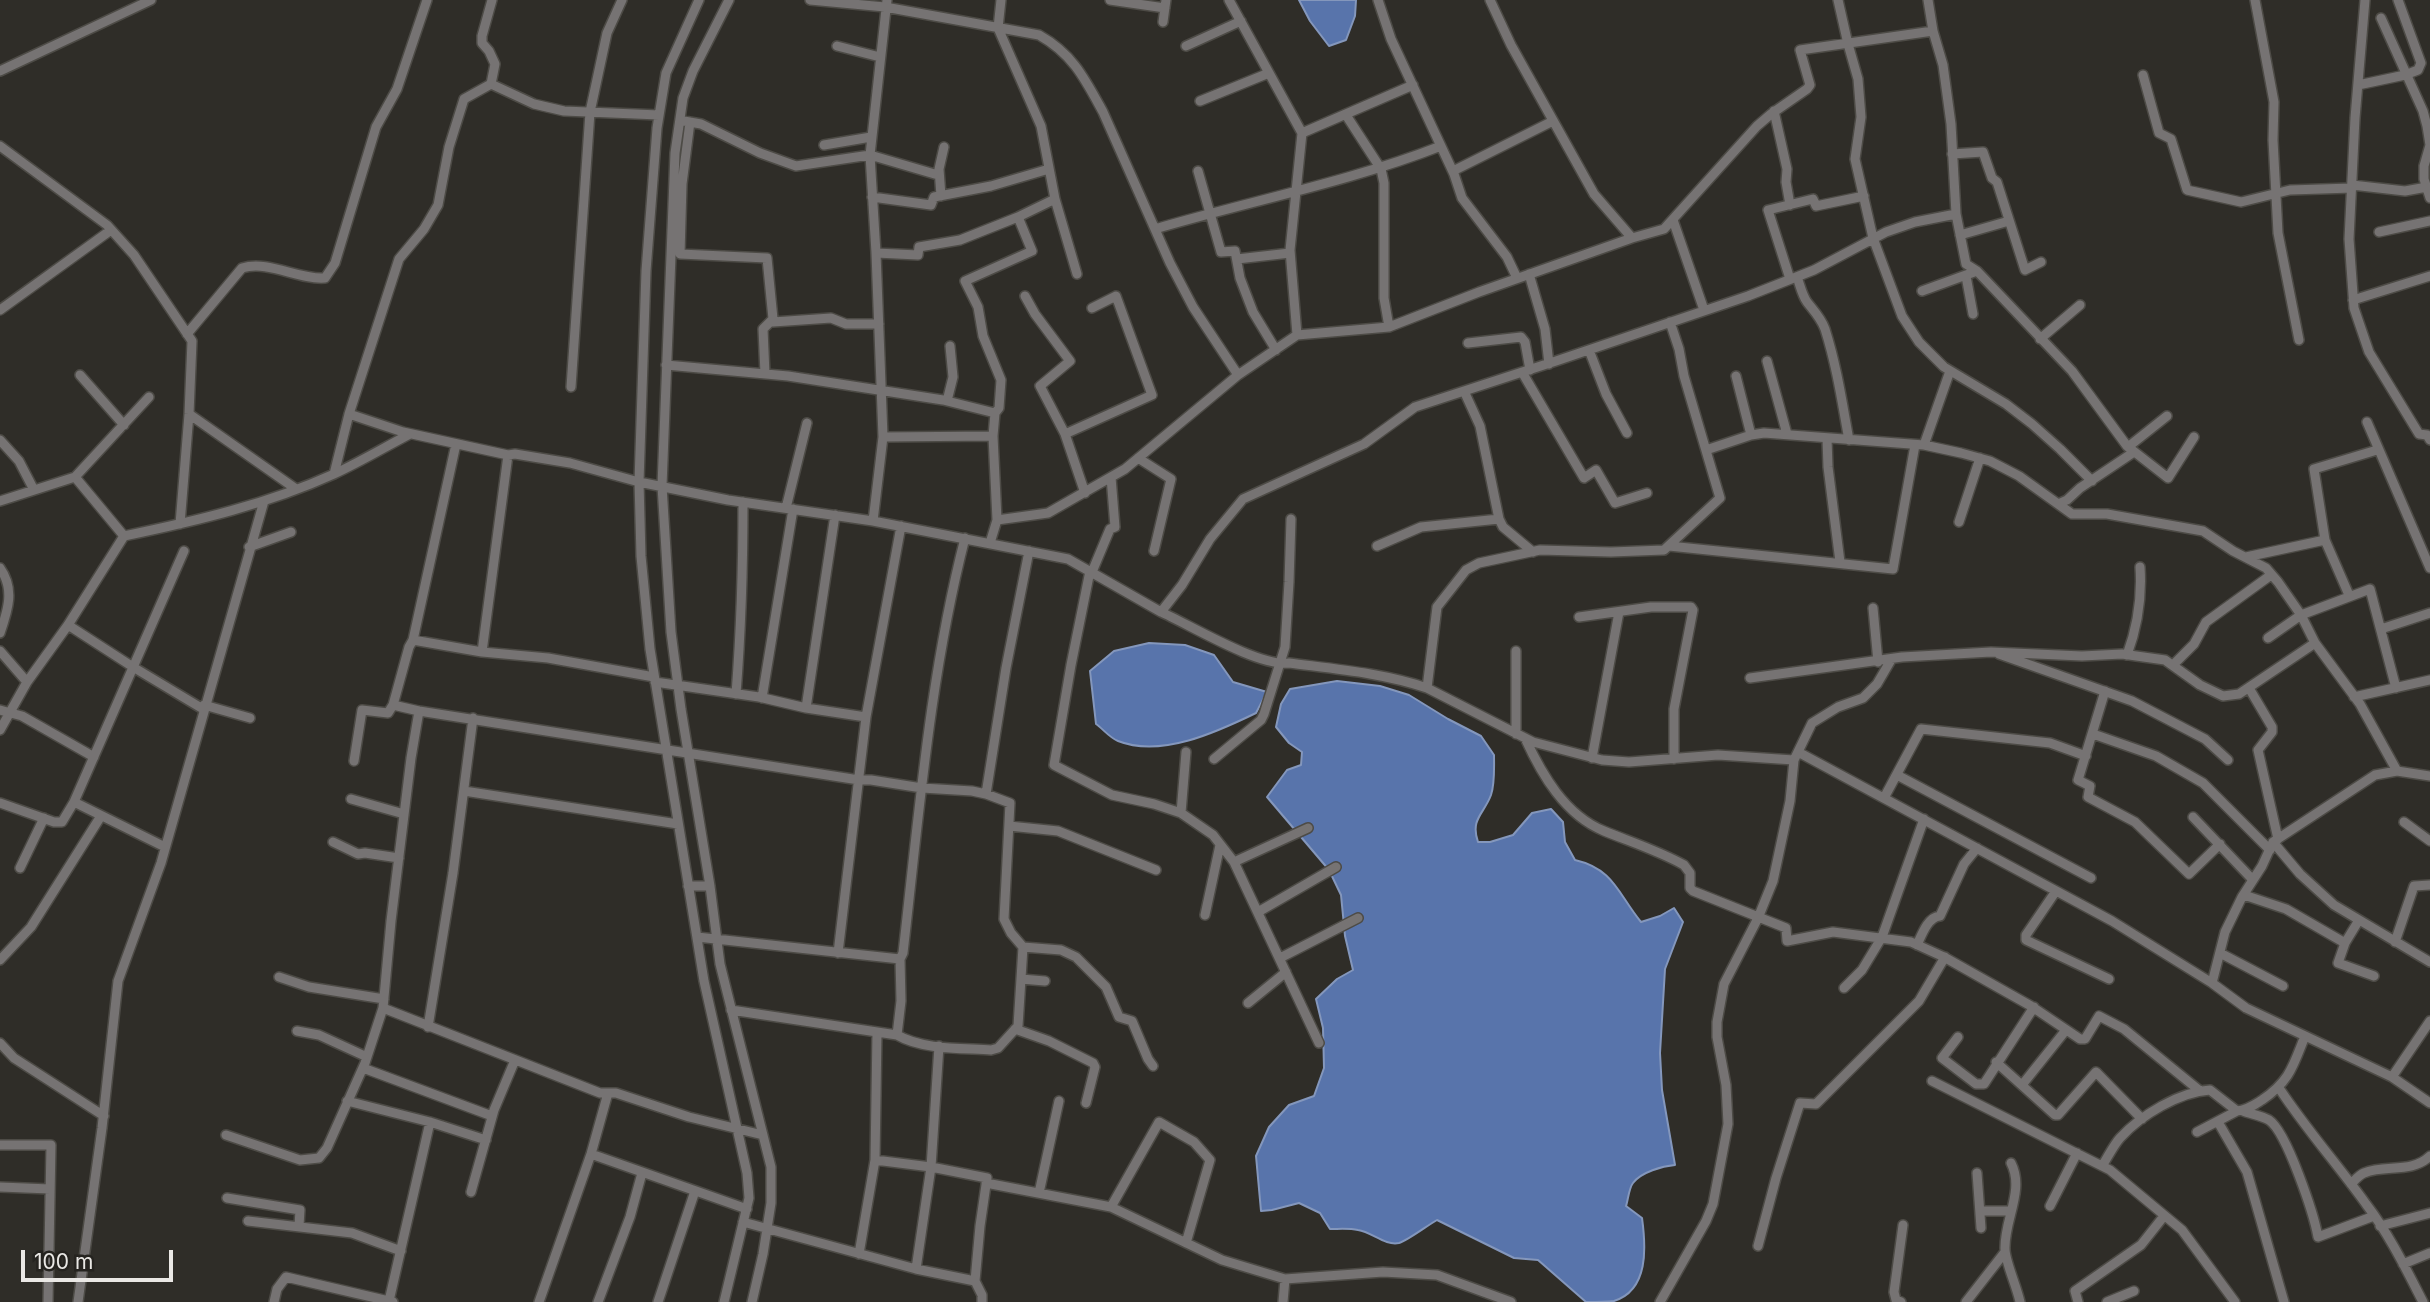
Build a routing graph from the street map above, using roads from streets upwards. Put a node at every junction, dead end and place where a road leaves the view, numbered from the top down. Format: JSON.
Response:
{"nodes":[{"id":1,"x":151,"y":0,"type":"edge"},
{"id":2,"x":427,"y":0,"type":"edge"},
{"id":3,"x":492,"y":0,"type":"edge"},
{"id":4,"x":622,"y":0,"type":"edge"},
{"id":5,"x":699,"y":0,"type":"edge"},
{"id":6,"x":729,"y":0,"type":"edge"},
{"id":7,"x":810,"y":0,"type":"edge"},
{"id":8,"x":1001,"y":0,"type":"edge"},
{"id":9,"x":1110,"y":0,"type":"edge"},
{"id":10,"x":1229,"y":0,"type":"edge"},
{"id":11,"x":1378,"y":0,"type":"edge"},
{"id":12,"x":1490,"y":0,"type":"edge"},
{"id":13,"x":1838,"y":0,"type":"edge"},
{"id":14,"x":1928,"y":0,"type":"edge"},
{"id":15,"x":2255,"y":0,"type":"edge"},
{"id":16,"x":2365,"y":0,"type":"edge"},
{"id":17,"x":2398,"y":0,"type":"edge"},
{"id":18,"x":886,"y":3,"type":"edge"},
{"id":19,"x":1166,"y":4,"type":"edge"},
{"id":20,"x":2381,"y":18,"type":"dead end"},
{"id":21,"x":1241,"y":21,"type":"junction"},
{"id":22,"x":1163,"y":22,"type":"dead end"},
{"id":23,"x":999,"y":27,"type":"junction"},
{"id":24,"x":1933,"y":31,"type":"junction"},
{"id":25,"x":1848,"y":44,"type":"junction"},
{"id":26,"x":837,"y":46,"type":"dead end"},
{"id":27,"x":1186,"y":46,"type":"dead end"},
{"id":28,"x":880,"y":57,"type":"junction"},
{"id":29,"x":0,"y":71,"type":"edge"},
{"id":30,"x":1269,"y":73,"type":"junction"},
{"id":31,"x":2143,"y":75,"type":"dead end"},
{"id":32,"x":2405,"y":75,"type":"junction"},
{"id":33,"x":491,"y":84,"type":"junction"},
{"id":34,"x":1413,"y":85,"type":"junction"},
{"id":35,"x":2358,"y":85,"type":"junction"},
{"id":36,"x":1200,"y":101,"type":"dead end"},
{"id":37,"x":1774,"y":111,"type":"junction"},
{"id":38,"x":590,"y":112,"type":"junction"},
{"id":39,"x":659,"y":115,"type":"junction"},
{"id":40,"x":1346,"y":115,"type":"junction"},
{"id":41,"x":685,"y":121,"type":"junction"},
{"id":42,"x":1553,"y":121,"type":"junction"},
{"id":43,"x":2429,"y":125,"type":"edge"},
{"id":44,"x":1302,"y":133,"type":"junction"},
{"id":45,"x":871,"y":137,"type":"junction"},
{"id":46,"x":824,"y":145,"type":"dead end"},
{"id":47,"x":0,"y":146,"type":"edge"},
{"id":48,"x":1441,"y":146,"type":"junction"},
{"id":49,"x":944,"y":147,"type":"dead end"},
{"id":50,"x":870,"y":155,"type":"junction"},
{"id":51,"x":1952,"y":155,"type":"junction"},
{"id":52,"x":1049,"y":169,"type":"junction"},
{"id":53,"x":1381,"y":169,"type":"junction"},
{"id":54,"x":1452,"y":171,"type":"junction"},
{"id":55,"x":1198,"y":172,"type":"dead end"},
{"id":56,"x":938,"y":175,"type":"junction"},
{"id":57,"x":2352,"y":187,"type":"junction"},
{"id":58,"x":1296,"y":190,"type":"junction"},
{"id":59,"x":2429,"y":191,"type":"edge"},
{"id":60,"x":2276,"y":193,"type":"junction"},
{"id":61,"x":941,"y":196,"type":"junction"},
{"id":62,"x":1864,"y":196,"type":"junction"},
{"id":63,"x":872,"y":197,"type":"junction"},
{"id":64,"x":1055,"y":199,"type":"junction"},
{"id":65,"x":1790,"y":205,"type":"junction"},
{"id":66,"x":1210,"y":212,"type":"junction"},
{"id":67,"x":1956,"y":214,"type":"junction"},
{"id":68,"x":1018,"y":217,"type":"junction"},
{"id":69,"x":1673,"y":220,"type":"junction"},
{"id":70,"x":2010,"y":221,"type":"junction"},
{"id":71,"x":2430,"y":221,"type":"edge"},
{"id":72,"x":1155,"y":229,"type":"junction"},
{"id":73,"x":111,"y":230,"type":"junction"},
{"id":74,"x":2379,"y":232,"type":"dead end"},
{"id":75,"x":1960,"y":235,"type":"junction"},
{"id":76,"x":1632,"y":238,"type":"junction"},
{"id":77,"x":1874,"y":238,"type":"junction"},
{"id":78,"x":876,"y":253,"type":"junction"},
{"id":79,"x":1290,"y":253,"type":"junction"},
{"id":80,"x":1237,"y":259,"type":"junction"},
{"id":81,"x":2040,"y":262,"type":"dead end"},
{"id":82,"x":1978,"y":271,"type":"junction"},
{"id":83,"x":1077,"y":274,"type":"dead end"},
{"id":84,"x":1530,"y":274,"type":"junction"},
{"id":85,"x":1966,"y":276,"type":"junction"},
{"id":86,"x":2430,"y":276,"type":"edge"},
{"id":87,"x":1517,"y":278,"type":"junction"},
{"id":88,"x":1794,"y":278,"type":"junction"},
{"id":89,"x":1922,"y":290,"type":"dead end"},
{"id":90,"x":1025,"y":296,"type":"dead end"},
{"id":91,"x":2353,"y":300,"type":"junction"},
{"id":92,"x":2080,"y":304,"type":"dead end"},
{"id":93,"x":1092,"y":309,"type":"dead end"},
{"id":94,"x":0,"y":310,"type":"edge"},
{"id":95,"x":1704,"y":310,"type":"junction"},
{"id":96,"x":1973,"y":314,"type":"dead end"},
{"id":97,"x":773,"y":322,"type":"junction"},
{"id":98,"x":1670,"y":322,"type":"junction"},
{"id":99,"x":879,"y":324,"type":"junction"},
{"id":100,"x":1390,"y":327,"type":"junction"},
{"id":101,"x":187,"y":334,"type":"junction"},
{"id":102,"x":1297,"y":335,"type":"junction"},
{"id":103,"x":2039,"y":338,"type":"junction"},
{"id":104,"x":2299,"y":340,"type":"dead end"},
{"id":105,"x":1468,"y":343,"type":"dead end"},
{"id":106,"x":950,"y":346,"type":"dead end"},
{"id":107,"x":1276,"y":350,"type":"junction"},
{"id":108,"x":1589,"y":350,"type":"junction"},
{"id":109,"x":1767,"y":361,"type":"dead end"},
{"id":110,"x":1549,"y":364,"type":"junction"},
{"id":111,"x":666,"y":365,"type":"junction"},
{"id":112,"x":1526,"y":371,"type":"junction"},
{"id":113,"x":1950,"y":371,"type":"junction"},
{"id":114,"x":765,"y":374,"type":"junction"},
{"id":115,"x":80,"y":375,"type":"dead end"},
{"id":116,"x":1238,"y":375,"type":"junction"},
{"id":117,"x":1736,"y":376,"type":"dead end"},
{"id":118,"x":571,"y":387,"type":"dead end"},
{"id":119,"x":1464,"y":391,"type":"junction"},
{"id":120,"x":881,"y":392,"type":"junction"},
{"id":121,"x":149,"y":397,"type":"dead end"},
{"id":122,"x":947,"y":401,"type":"junction"},
{"id":123,"x":995,"y":413,"type":"junction"},
{"id":124,"x":189,"y":414,"type":"junction"},
{"id":125,"x":349,"y":414,"type":"junction"},
{"id":126,"x":2167,"y":416,"type":"dead end"},
{"id":127,"x":2367,"y":422,"type":"dead end"},
{"id":128,"x":807,"y":423,"type":"dead end"},
{"id":129,"x":124,"y":425,"type":"junction"},
{"id":130,"x":1627,"y":433,"type":"dead end"},
{"id":131,"x":410,"y":434,"type":"junction"},
{"id":132,"x":1065,"y":434,"type":"junction"},
{"id":133,"x":1787,"y":434,"type":"junction"},
{"id":134,"x":1751,"y":435,"type":"junction"},
{"id":135,"x":993,"y":436,"type":"junction"},
{"id":136,"x":883,"y":438,"type":"junction"},
{"id":137,"x":2194,"y":438,"type":"dead end"},
{"id":138,"x":1827,"y":439,"type":"junction"},
{"id":139,"x":0,"y":440,"type":"edge"},
{"id":140,"x":1849,"y":440,"type":"junction"},
{"id":141,"x":2430,"y":440,"type":"edge"},
{"id":142,"x":456,"y":443,"type":"junction"},
{"id":143,"x":1920,"y":445,"type":"junction"},
{"id":144,"x":2131,"y":449,"type":"junction"},
{"id":145,"x":1706,"y":450,"type":"junction"},
{"id":146,"x":2377,"y":450,"type":"junction"},
{"id":147,"x":508,"y":455,"type":"junction"},
{"id":148,"x":1138,"y":458,"type":"junction"},
{"id":149,"x":1980,"y":458,"type":"junction"},
{"id":150,"x":334,"y":474,"type":"junction"},
{"id":151,"x":75,"y":477,"type":"junction"},
{"id":152,"x":1111,"y":477,"type":"junction"},
{"id":153,"x":2092,"y":481,"type":"junction"},
{"id":154,"x":639,"y":482,"type":"junction"},
{"id":155,"x":662,"y":486,"type":"junction"},
{"id":156,"x":296,"y":489,"type":"junction"},
{"id":157,"x":34,"y":491,"type":"junction"},
{"id":158,"x":1085,"y":493,"type":"junction"},
{"id":159,"x":1647,"y":493,"type":"dead end"},
{"id":160,"x":0,"y":501,"type":"edge"},
{"id":161,"x":264,"y":501,"type":"junction"},
{"id":162,"x":743,"y":502,"type":"junction"},
{"id":163,"x":2058,"y":504,"type":"junction"},
{"id":164,"x":790,"y":509,"type":"junction"},
{"id":165,"x":835,"y":515,"type":"junction"},
{"id":166,"x":1291,"y":519,"type":"dead end"},
{"id":167,"x":1499,"y":519,"type":"junction"},
{"id":168,"x":997,"y":520,"type":"junction"},
{"id":169,"x":873,"y":521,"type":"junction"},
{"id":170,"x":1959,"y":522,"type":"dead end"},
{"id":171,"x":180,"y":524,"type":"junction"},
{"id":172,"x":901,"y":526,"type":"junction"},
{"id":173,"x":291,"y":532,"type":"dead end"},
{"id":174,"x":124,"y":536,"type":"junction"},
{"id":175,"x":965,"y":538,"type":"junction"},
{"id":176,"x":2325,"y":540,"type":"junction"},
{"id":177,"x":989,"y":543,"type":"junction"},
{"id":178,"x":1377,"y":546,"type":"dead end"},
{"id":179,"x":1669,"y":546,"type":"junction"},
{"id":180,"x":250,"y":547,"type":"junction"},
{"id":181,"x":184,"y":551,"type":"dead end"},
{"id":182,"x":1029,"y":551,"type":"junction"},
{"id":183,"x":1154,"y":551,"type":"dead end"},
{"id":184,"x":1533,"y":552,"type":"junction"},
{"id":185,"x":2246,"y":557,"type":"junction"},
{"id":186,"x":1840,"y":562,"type":"junction"},
{"id":187,"x":2140,"y":567,"type":"dead end"},
{"id":188,"x":0,"y":568,"type":"edge"},
{"id":189,"x":2430,"y":568,"type":"edge"},
{"id":190,"x":1091,"y":572,"type":"junction"},
{"id":191,"x":2271,"y":575,"type":"junction"},
{"id":192,"x":2349,"y":595,"type":"junction"},
{"id":193,"x":1873,"y":608,"type":"dead end"},
{"id":194,"x":1161,"y":612,"type":"junction"},
{"id":195,"x":1619,"y":612,"type":"junction"},
{"id":196,"x":2430,"y":613,"type":"edge"},
{"id":197,"x":2301,"y":615,"type":"junction"},
{"id":198,"x":1578,"y":617,"type":"dead end"},
{"id":199,"x":68,"y":625,"type":"junction"},
{"id":200,"x":2381,"y":629,"type":"junction"},
{"id":201,"x":0,"y":633,"type":"edge"},
{"id":202,"x":2268,"y":638,"type":"dead end"},
{"id":203,"x":413,"y":640,"type":"junction"},
{"id":204,"x":2315,"y":643,"type":"junction"},
{"id":205,"x":0,"y":651,"type":"edge"},
{"id":206,"x":1517,"y":651,"type":"dead end"},
{"id":207,"x":482,"y":652,"type":"junction"},
{"id":208,"x":1991,"y":652,"type":"junction"},
{"id":209,"x":2127,"y":655,"type":"junction"},
{"id":210,"x":1891,"y":660,"type":"junction"},
{"id":211,"x":1878,"y":662,"type":"junction"},
{"id":212,"x":1279,"y":664,"type":"junction"},
{"id":213,"x":2173,"y":665,"type":"junction"},
{"id":214,"x":133,"y":667,"type":"junction"},
{"id":215,"x":1750,"y":678,"type":"dead end"},
{"id":216,"x":655,"y":679,"type":"junction"},
{"id":217,"x":2430,"y":680,"type":"edge"},
{"id":218,"x":27,"y":682,"type":"junction"},
{"id":219,"x":678,"y":686,"type":"junction"},
{"id":220,"x":1427,"y":688,"type":"junction"},
{"id":221,"x":2249,"y":688,"type":"junction"},
{"id":222,"x":2396,"y":688,"type":"junction"},
{"id":223,"x":2105,"y":691,"type":"junction"},
{"id":224,"x":736,"y":694,"type":"junction"},
{"id":225,"x":2354,"y":697,"type":"junction"},
{"id":226,"x":762,"y":698,"type":"junction"},
{"id":227,"x":393,"y":705,"type":"junction"},
{"id":228,"x":204,"y":707,"type":"junction"},
{"id":229,"x":806,"y":708,"type":"junction"},
{"id":230,"x":0,"y":710,"type":"edge"},
{"id":231,"x":419,"y":711,"type":"junction"},
{"id":232,"x":10,"y":713,"type":"junction"},
{"id":233,"x":250,"y":718,"type":"dead end"},
{"id":234,"x":473,"y":718,"type":"junction"},
{"id":235,"x":866,"y":718,"type":"junction"},
{"id":236,"x":0,"y":730,"type":"edge"},
{"id":237,"x":2093,"y":734,"type":"junction"},
{"id":238,"x":1521,"y":736,"type":"junction"},
{"id":239,"x":665,"y":749,"type":"junction"},
{"id":240,"x":1186,"y":752,"type":"dead end"},
{"id":241,"x":688,"y":753,"type":"junction"},
{"id":242,"x":1796,"y":756,"type":"junction"},
{"id":243,"x":2086,"y":756,"type":"junction"},
{"id":244,"x":94,"y":757,"type":"junction"},
{"id":245,"x":1592,"y":758,"type":"junction"},
{"id":246,"x":1214,"y":759,"type":"dead end"},
{"id":247,"x":1674,"y":759,"type":"junction"},
{"id":248,"x":2228,"y":760,"type":"dead end"},
{"id":249,"x":354,"y":761,"type":"dead end"},
{"id":250,"x":2397,"y":771,"type":"junction"},
{"id":251,"x":1897,"y":775,"type":"junction"},
{"id":252,"x":2430,"y":776,"type":"edge"},
{"id":253,"x":859,"y":780,"type":"junction"},
{"id":254,"x":922,"y":788,"type":"junction"},
{"id":255,"x":464,"y":791,"type":"junction"},
{"id":256,"x":986,"y":794,"type":"junction"},
{"id":257,"x":1884,"y":798,"type":"junction"},
{"id":258,"x":351,"y":799,"type":"dead end"},
{"id":259,"x":74,"y":802,"type":"junction"},
{"id":260,"x":0,"y":803,"type":"edge"},
{"id":261,"x":1181,"y":813,"type":"junction"},
{"id":262,"x":404,"y":814,"type":"junction"},
{"id":263,"x":101,"y":816,"type":"junction"},
{"id":264,"x":2193,"y":817,"type":"dead end"},
{"id":265,"x":44,"y":818,"type":"junction"},
{"id":266,"x":1924,"y":820,"type":"junction"},
{"id":267,"x":2404,"y":822,"type":"dead end"},
{"id":268,"x":678,"y":824,"type":"junction"},
{"id":269,"x":1009,"y":826,"type":"junction"},
{"id":270,"x":1307,"y":828,"type":"dead end"},
{"id":271,"x":2430,"y":841,"type":"edge"},
{"id":272,"x":333,"y":842,"type":"dead end"},
{"id":273,"x":2220,"y":844,"type":"junction"},
{"id":274,"x":2273,"y":844,"type":"junction"},
{"id":275,"x":1220,"y":845,"type":"junction"},
{"id":276,"x":165,"y":847,"type":"junction"},
{"id":277,"x":1977,"y":848,"type":"junction"},
{"id":278,"x":399,"y":858,"type":"junction"},
{"id":279,"x":1234,"y":862,"type":"junction"},
{"id":280,"x":1336,"y":867,"type":"dead end"},
{"id":281,"x":20,"y":868,"type":"dead end"},
{"id":282,"x":1156,"y":870,"type":"dead end"},
{"id":283,"x":2091,"y":878,"type":"dead end"},
{"id":284,"x":2253,"y":880,"type":"junction"},
{"id":285,"x":2430,"y":885,"type":"edge"},
{"id":286,"x":688,"y":886,"type":"junction"},
{"id":287,"x":710,"y":886,"type":"junction"},
{"id":288,"x":2056,"y":891,"type":"junction"},
{"id":289,"x":2244,"y":895,"type":"junction"},
{"id":290,"x":1258,"y":912,"type":"junction"},
{"id":291,"x":1205,"y":915,"type":"dead end"},
{"id":292,"x":1358,"y":918,"type":"dead end"},
{"id":293,"x":1758,"y":918,"type":"junction"},
{"id":294,"x":2359,"y":920,"type":"junction"},
{"id":295,"x":697,"y":937,"type":"junction"},
{"id":296,"x":1882,"y":937,"type":"junction"},
{"id":297,"x":717,"y":939,"type":"junction"},
{"id":298,"x":2395,"y":942,"type":"junction"},
{"id":299,"x":2345,"y":943,"type":"junction"},
{"id":300,"x":1917,"y":944,"type":"junction"},
{"id":301,"x":1023,"y":947,"type":"junction"},
{"id":302,"x":838,"y":953,"type":"junction"},
{"id":303,"x":2220,"y":953,"type":"junction"},
{"id":304,"x":1945,"y":957,"type":"junction"},
{"id":305,"x":1280,"y":958,"type":"junction"},
{"id":306,"x":900,"y":959,"type":"junction"},
{"id":307,"x":0,"y":960,"type":"edge"},
{"id":308,"x":2430,"y":961,"type":"edge"},
{"id":309,"x":1286,"y":972,"type":"junction"},
{"id":310,"x":2374,"y":976,"type":"dead end"},
{"id":311,"x":279,"y":977,"type":"dead end"},
{"id":312,"x":1021,"y":979,"type":"junction"},
{"id":313,"x":2109,"y":979,"type":"dead end"},
{"id":314,"x":1045,"y":981,"type":"dead end"},
{"id":315,"x":2212,"y":983,"type":"junction"},
{"id":316,"x":2283,"y":986,"type":"dead end"},
{"id":317,"x":1844,"y":988,"type":"dead end"},
{"id":318,"x":383,"y":1003,"type":"junction"},
{"id":319,"x":1248,"y":1003,"type":"dead end"},
{"id":320,"x":2034,"y":1007,"type":"junction"},
{"id":321,"x":731,"y":1010,"type":"junction"},
{"id":322,"x":2430,"y":1021,"type":"edge"},
{"id":323,"x":428,"y":1027,"type":"junction"},
{"id":324,"x":1015,"y":1029,"type":"junction"},
{"id":325,"x":2066,"y":1030,"type":"junction"},
{"id":326,"x":297,"y":1031,"type":"dead end"},
{"id":327,"x":877,"y":1032,"type":"junction"},
{"id":328,"x":897,"y":1035,"type":"junction"},
{"id":329,"x":2305,"y":1036,"type":"junction"},
{"id":330,"x":1958,"y":1037,"type":"dead end"},
{"id":331,"x":0,"y":1043,"type":"edge"},
{"id":332,"x":1319,"y":1043,"type":"dead end"},
{"id":333,"x":939,"y":1046,"type":"junction"},
{"id":334,"x":367,"y":1057,"type":"junction"},
{"id":335,"x":515,"y":1060,"type":"junction"},
{"id":336,"x":1996,"y":1062,"type":"junction"},
{"id":337,"x":1153,"y":1066,"type":"dead end"},
{"id":338,"x":363,"y":1068,"type":"junction"},
{"id":339,"x":2392,"y":1077,"type":"junction"},
{"id":340,"x":1932,"y":1081,"type":"dead end"},
{"id":341,"x":2022,"y":1085,"type":"junction"},
{"id":342,"x":2280,"y":1088,"type":"junction"},
{"id":343,"x":2200,"y":1091,"type":"junction"},
{"id":344,"x":608,"y":1093,"type":"junction"},
{"id":345,"x":347,"y":1101,"type":"junction"},
{"id":346,"x":1059,"y":1101,"type":"dead end"},
{"id":347,"x":2430,"y":1102,"type":"edge"},
{"id":348,"x":1086,"y":1104,"type":"dead end"},
{"id":349,"x":2240,"y":1111,"type":"junction"},
{"id":350,"x":492,"y":1115,"type":"junction"},
{"id":351,"x":104,"y":1116,"type":"junction"},
{"id":352,"x":2142,"y":1119,"type":"junction"},
{"id":353,"x":430,"y":1122,"type":"junction"},
{"id":354,"x":2218,"y":1122,"type":"junction"},
{"id":355,"x":737,"y":1129,"type":"junction"},
{"id":356,"x":2197,"y":1132,"type":"dead end"},
{"id":357,"x":226,"y":1135,"type":"dead end"},
{"id":358,"x":763,"y":1135,"type":"junction"},
{"id":359,"x":486,"y":1140,"type":"junction"},
{"id":360,"x":0,"y":1145,"type":"edge"},
{"id":361,"x":2077,"y":1153,"type":"junction"},
{"id":362,"x":590,"y":1154,"type":"junction"},
{"id":363,"x":2430,"y":1156,"type":"edge"},
{"id":364,"x":875,"y":1160,"type":"junction"},
{"id":365,"x":2011,"y":1163,"type":"dead end"},
{"id":366,"x":2102,"y":1166,"type":"junction"},
{"id":367,"x":930,"y":1167,"type":"junction"},
{"id":368,"x":642,"y":1172,"type":"junction"},
{"id":369,"x":1978,"y":1174,"type":"dead end"},
{"id":370,"x":986,"y":1183,"type":"junction"},
{"id":371,"x":2351,"y":1184,"type":"junction"},
{"id":372,"x":0,"y":1187,"type":"edge"},
{"id":373,"x":50,"y":1189,"type":"junction"},
{"id":374,"x":695,"y":1191,"type":"junction"},
{"id":375,"x":471,"y":1192,"type":"dead end"},
{"id":376,"x":1039,"y":1193,"type":"junction"},
{"id":377,"x":227,"y":1198,"type":"dead end"},
{"id":378,"x":2050,"y":1206,"type":"dead end"},
{"id":379,"x":1111,"y":1207,"type":"junction"},
{"id":380,"x":747,"y":1209,"type":"junction"},
{"id":381,"x":1982,"y":1211,"type":"junction"},
{"id":382,"x":2011,"y":1212,"type":"junction"},
{"id":383,"x":2430,"y":1213,"type":"edge"},
{"id":384,"x":2164,"y":1216,"type":"junction"},
{"id":385,"x":2374,"y":1216,"type":"junction"},
{"id":386,"x":248,"y":1221,"type":"dead end"},
{"id":387,"x":743,"y":1222,"type":"junction"},
{"id":388,"x":1903,"y":1225,"type":"dead end"},
{"id":389,"x":299,"y":1226,"type":"junction"},
{"id":390,"x":2380,"y":1226,"type":"junction"},
{"id":391,"x":1981,"y":1228,"type":"dead end"},
{"id":392,"x":767,"y":1230,"type":"junction"},
{"id":393,"x":1186,"y":1243,"type":"junction"},
{"id":394,"x":1758,"y":1246,"type":"dead end"},
{"id":395,"x":401,"y":1251,"type":"junction"},
{"id":396,"x":2005,"y":1252,"type":"junction"},
{"id":397,"x":2430,"y":1253,"type":"edge"},
{"id":398,"x":859,"y":1254,"type":"junction"},
{"id":399,"x":2403,"y":1264,"type":"junction"},
{"id":400,"x":916,"y":1269,"type":"junction"},
{"id":401,"x":1286,"y":1279,"type":"junction"},
{"id":402,"x":975,"y":1281,"type":"junction"},
{"id":403,"x":2134,"y":1291,"type":"dead end"},
{"id":404,"x":391,"y":1301,"type":"edge"},
{"id":405,"x":48,"y":1302,"type":"edge"},
{"id":406,"x":78,"y":1302,"type":"edge"},
{"id":407,"x":274,"y":1302,"type":"edge"},
{"id":408,"x":539,"y":1302,"type":"edge"},
{"id":409,"x":598,"y":1302,"type":"edge"},
{"id":410,"x":658,"y":1302,"type":"edge"},
{"id":411,"x":724,"y":1302,"type":"edge"},
{"id":412,"x":752,"y":1302,"type":"edge"},
{"id":413,"x":982,"y":1302,"type":"edge"},
{"id":414,"x":1283,"y":1302,"type":"edge"},
{"id":415,"x":1511,"y":1302,"type":"edge"},
{"id":416,"x":1660,"y":1302,"type":"edge"},
{"id":417,"x":1901,"y":1302,"type":"edge"},
{"id":418,"x":1966,"y":1302,"type":"edge"},
{"id":419,"x":2020,"y":1302,"type":"edge"},
{"id":420,"x":2078,"y":1302,"type":"edge"},
{"id":421,"x":2107,"y":1302,"type":"edge"},
{"id":422,"x":2235,"y":1302,"type":"edge"},
{"id":423,"x":2284,"y":1302,"type":"edge"},
{"id":424,"x":2423,"y":1302,"type":"edge"}],
"edges":[{"from":1,"to":29,"type":"street"},
{"from":2,"to":101,"type":"street"},
{"from":3,"to":33,"type":"street"},
{"from":4,"to":38,"type":"street"},
{"from":5,"to":39,"type":"street"},
{"from":6,"to":41,"type":"street"},
{"from":7,"to":18,"type":"street"},
{"from":8,"to":23,"type":"street"},
{"from":9,"to":19,"type":"street"},
{"from":10,"to":21,"type":"street"},
{"from":11,"to":34,"type":"street"},
{"from":12,"to":42,"type":"street"},
{"from":13,"to":25,"type":"street"},
{"from":14,"to":24,"type":"street"},
{"from":15,"to":60,"type":"street"},
{"from":16,"to":35,"type":"street"},
{"from":17,"to":32,"type":"street"},
{"from":18,"to":23,"type":"street"},
{"from":18,"to":28,"type":"street"},
{"from":19,"to":22,"type":"street"},
{"from":20,"to":32,"type":"street"},
{"from":21,"to":27,"type":"street"},
{"from":21,"to":30,"type":"street"},
{"from":23,"to":52,"type":"street"},
{"from":23,"to":72,"type":"street"},
{"from":24,"to":25,"type":"street"},
{"from":24,"to":51,"type":"street"},
{"from":25,"to":37,"type":"street"},
{"from":25,"to":62,"type":"street"},
{"from":26,"to":28,"type":"street"},
{"from":28,"to":45,"type":"street"},
{"from":30,"to":36,"type":"street"},
{"from":30,"to":44,"type":"street"},
{"from":31,"to":60,"type":"street"},
{"from":32,"to":35,"type":"street"},
{"from":32,"to":43,"type":"street"},
{"from":33,"to":38,"type":"street"},
{"from":33,"to":125,"type":"street"},
{"from":34,"to":40,"type":"street"},
{"from":34,"to":48,"type":"street"},
{"from":35,"to":57,"type":"street"},
{"from":37,"to":65,"type":"street"},
{"from":37,"to":69,"type":"street"},
{"from":38,"to":39,"type":"street"},
{"from":38,"to":118,"type":"street"},
{"from":39,"to":154,"type":"street"},
{"from":40,"to":44,"type":"street"},
{"from":40,"to":53,"type":"street"},
{"from":41,"to":50,"type":"street"},
{"from":41,"to":97,"type":"street"},
{"from":41,"to":111,"type":"street"},
{"from":42,"to":54,"type":"street"},
{"from":42,"to":76,"type":"street"},
{"from":43,"to":59,"type":"street"},
{"from":44,"to":58,"type":"street"},
{"from":45,"to":46,"type":"street"},
{"from":45,"to":50,"type":"street"},
{"from":47,"to":73,"type":"street"},
{"from":48,"to":53,"type":"street"},
{"from":48,"to":54,"type":"street"},
{"from":49,"to":56,"type":"street"},
{"from":50,"to":56,"type":"street"},
{"from":50,"to":63,"type":"street"},
{"from":51,"to":67,"type":"street"},
{"from":51,"to":70,"type":"street"},
{"from":52,"to":61,"type":"street"},
{"from":52,"to":64,"type":"street"},
{"from":53,"to":58,"type":"street"},
{"from":53,"to":100,"type":"street"},
{"from":54,"to":87,"type":"street"},
{"from":55,"to":66,"type":"street"},
{"from":56,"to":61,"type":"street"},
{"from":57,"to":59,"type":"street"},
{"from":57,"to":60,"type":"street"},
{"from":57,"to":91,"type":"street"},
{"from":58,"to":66,"type":"street"},
{"from":58,"to":79,"type":"street"},
{"from":60,"to":104,"type":"street"},
{"from":61,"to":63,"type":"street"},
{"from":62,"to":65,"type":"street"},
{"from":62,"to":77,"type":"street"},
{"from":63,"to":78,"type":"street"},
{"from":64,"to":68,"type":"street"},
{"from":64,"to":83,"type":"street"},
{"from":65,"to":88,"type":"street"},
{"from":66,"to":72,"type":"street"},
{"from":66,"to":80,"type":"street"},
{"from":67,"to":75,"type":"street"},
{"from":67,"to":77,"type":"street"},
{"from":68,"to":78,"type":"street"},
{"from":68,"to":123,"type":"street"},
{"from":69,"to":76,"type":"street"},
{"from":69,"to":95,"type":"street"},
{"from":70,"to":75,"type":"street"},
{"from":70,"to":81,"type":"street"},
{"from":71,"to":74,"type":"street"},
{"from":72,"to":116,"type":"street"},
{"from":73,"to":94,"type":"street"},
{"from":73,"to":101,"type":"street"},
{"from":75,"to":82,"type":"street"},
{"from":76,"to":84,"type":"street"},
{"from":77,"to":88,"type":"street"},
{"from":77,"to":113,"type":"street"},
{"from":78,"to":99,"type":"street"},
{"from":79,"to":80,"type":"street"},
{"from":79,"to":102,"type":"street"},
{"from":80,"to":107,"type":"street"},
{"from":82,"to":85,"type":"street"},
{"from":82,"to":103,"type":"street"},
{"from":84,"to":87,"type":"street"},
{"from":84,"to":110,"type":"street"},
{"from":85,"to":89,"type":"street"},
{"from":85,"to":96,"type":"street"},
{"from":86,"to":91,"type":"street"},
{"from":87,"to":100,"type":"street"},
{"from":88,"to":95,"type":"street"},
{"from":88,"to":140,"type":"street"},
{"from":90,"to":132,"type":"street"},
{"from":91,"to":141,"type":"street"},
{"from":92,"to":103,"type":"street"},
{"from":93,"to":132,"type":"street"},
{"from":95,"to":98,"type":"street"},
{"from":97,"to":99,"type":"street"},
{"from":97,"to":114,"type":"street"},
{"from":98,"to":108,"type":"street"},
{"from":98,"to":145,"type":"street"},
{"from":99,"to":120,"type":"street"},
{"from":100,"to":102,"type":"street"},
{"from":101,"to":124,"type":"street"},
{"from":102,"to":107,"type":"street"},
{"from":103,"to":144,"type":"street"},
{"from":105,"to":112,"type":"street"},
{"from":106,"to":122,"type":"street"},
{"from":107,"to":116,"type":"street"},
{"from":108,"to":110,"type":"street"},
{"from":108,"to":130,"type":"street"},
{"from":109,"to":133,"type":"street"},
{"from":110,"to":112,"type":"street"},
{"from":111,"to":114,"type":"street"},
{"from":111,"to":155,"type":"street"},
{"from":112,"to":119,"type":"street"},
{"from":112,"to":159,"type":"street"},
{"from":113,"to":143,"type":"street"},
{"from":113,"to":153,"type":"street"},
{"from":114,"to":120,"type":"street"},
{"from":115,"to":129,"type":"street"},
{"from":116,"to":148,"type":"street"},
{"from":117,"to":134,"type":"street"},
{"from":119,"to":167,"type":"street"},
{"from":119,"to":194,"type":"street"},
{"from":120,"to":122,"type":"street"},
{"from":120,"to":136,"type":"street"},
{"from":121,"to":129,"type":"street"},
{"from":122,"to":123,"type":"street"},
{"from":123,"to":135,"type":"street"},
{"from":124,"to":156,"type":"street"},
{"from":124,"to":171,"type":"street"},
{"from":125,"to":131,"type":"street"},
{"from":125,"to":150,"type":"street"},
{"from":126,"to":144,"type":"street"},
{"from":127,"to":146,"type":"street"},
{"from":128,"to":164,"type":"street"},
{"from":129,"to":151,"type":"street"},
{"from":131,"to":142,"type":"street"},
{"from":131,"to":150,"type":"street"},
{"from":132,"to":158,"type":"street"},
{"from":133,"to":134,"type":"street"},
{"from":133,"to":138,"type":"street"},
{"from":134,"to":145,"type":"street"},
{"from":135,"to":136,"type":"street"},
{"from":135,"to":168,"type":"street"},
{"from":136,"to":169,"type":"street"},
{"from":137,"to":144,"type":"street"},
{"from":138,"to":140,"type":"street"},
{"from":138,"to":186,"type":"street"},
{"from":139,"to":157,"type":"street"},
{"from":140,"to":143,"type":"street"},
{"from":142,"to":147,"type":"street"},
{"from":142,"to":203,"type":"street"},
{"from":143,"to":149,"type":"street"},
{"from":143,"to":186,"type":"street"},
{"from":144,"to":153,"type":"street"},
{"from":145,"to":179,"type":"street"},
{"from":146,"to":176,"type":"street"},
{"from":146,"to":189,"type":"street"},
{"from":147,"to":154,"type":"street"},
{"from":147,"to":207,"type":"street"},
{"from":148,"to":152,"type":"street"},
{"from":148,"to":183,"type":"street"},
{"from":149,"to":163,"type":"street"},
{"from":149,"to":170,"type":"street"},
{"from":150,"to":156,"type":"street"},
{"from":151,"to":157,"type":"street"},
{"from":151,"to":174,"type":"street"},
{"from":152,"to":158,"type":"street"},
{"from":152,"to":190,"type":"street"},
{"from":153,"to":163,"type":"street"},
{"from":154,"to":155,"type":"street"},
{"from":154,"to":216,"type":"street"},
{"from":155,"to":162,"type":"street"},
{"from":155,"to":219,"type":"street"},
{"from":156,"to":161,"type":"street"},
{"from":157,"to":160,"type":"street"},
{"from":158,"to":168,"type":"street"},
{"from":161,"to":171,"type":"street"},
{"from":161,"to":180,"type":"street"},
{"from":162,"to":164,"type":"street"},
{"from":162,"to":224,"type":"street"},
{"from":163,"to":185,"type":"street"},
{"from":164,"to":165,"type":"street"},
{"from":164,"to":226,"type":"street"},
{"from":165,"to":169,"type":"street"},
{"from":165,"to":229,"type":"street"},
{"from":166,"to":212,"type":"street"},
{"from":167,"to":178,"type":"street"},
{"from":167,"to":184,"type":"street"},
{"from":168,"to":177,"type":"street"},
{"from":169,"to":172,"type":"street"},
{"from":171,"to":174,"type":"street"},
{"from":172,"to":175,"type":"street"},
{"from":172,"to":235,"type":"street"},
{"from":173,"to":180,"type":"street"},
{"from":174,"to":199,"type":"street"},
{"from":175,"to":177,"type":"street"},
{"from":175,"to":254,"type":"street"},
{"from":176,"to":185,"type":"street"},
{"from":176,"to":192,"type":"street"},
{"from":177,"to":182,"type":"street"},
{"from":179,"to":184,"type":"street"},
{"from":179,"to":186,"type":"street"},
{"from":180,"to":228,"type":"street"},
{"from":181,"to":214,"type":"street"},
{"from":182,"to":190,"type":"street"},
{"from":182,"to":256,"type":"street"},
{"from":184,"to":220,"type":"street"},
{"from":185,"to":191,"type":"street"},
{"from":187,"to":209,"type":"street"},
{"from":188,"to":201,"type":"street"},
{"from":190,"to":194,"type":"street"},
{"from":190,"to":261,"type":"street"},
{"from":191,"to":197,"type":"street"},
{"from":191,"to":213,"type":"street"},
{"from":192,"to":197,"type":"street"},
{"from":192,"to":200,"type":"street"},
{"from":193,"to":211,"type":"street"},
{"from":194,"to":212,"type":"street"},
{"from":195,"to":198,"type":"street"},
{"from":195,"to":245,"type":"street"},
{"from":195,"to":247,"type":"street"},
{"from":196,"to":200,"type":"street"},
{"from":197,"to":202,"type":"street"},
{"from":197,"to":204,"type":"street"},
{"from":199,"to":214,"type":"street"},
{"from":199,"to":218,"type":"street"},
{"from":200,"to":222,"type":"street"},
{"from":203,"to":207,"type":"street"},
{"from":203,"to":227,"type":"street"},
{"from":204,"to":221,"type":"street"},
{"from":204,"to":225,"type":"street"},
{"from":205,"to":218,"type":"street"},
{"from":206,"to":238,"type":"street"},
{"from":207,"to":216,"type":"street"},
{"from":208,"to":209,"type":"street"},
{"from":208,"to":210,"type":"street"},
{"from":208,"to":223,"type":"street"},
{"from":209,"to":213,"type":"street"},
{"from":210,"to":211,"type":"street"},
{"from":210,"to":242,"type":"street"},
{"from":211,"to":215,"type":"street"},
{"from":212,"to":220,"type":"street"},
{"from":212,"to":246,"type":"street"},
{"from":213,"to":221,"type":"street"},
{"from":214,"to":228,"type":"street"},
{"from":214,"to":244,"type":"street"},
{"from":216,"to":219,"type":"street"},
{"from":216,"to":239,"type":"street"},
{"from":217,"to":222,"type":"street"},
{"from":218,"to":232,"type":"street"},
{"from":219,"to":224,"type":"street"},
{"from":219,"to":241,"type":"street"},
{"from":220,"to":238,"type":"street"},
{"from":221,"to":274,"type":"street"},
{"from":222,"to":225,"type":"street"},
{"from":223,"to":237,"type":"street"},
{"from":223,"to":248,"type":"street"},
{"from":224,"to":226,"type":"street"},
{"from":225,"to":250,"type":"street"},
{"from":226,"to":229,"type":"street"},
{"from":227,"to":231,"type":"street"},
{"from":227,"to":249,"type":"street"},
{"from":228,"to":233,"type":"street"},
{"from":228,"to":276,"type":"street"},
{"from":229,"to":235,"type":"street"},
{"from":230,"to":232,"type":"street"},
{"from":231,"to":234,"type":"street"},
{"from":231,"to":262,"type":"street"},
{"from":232,"to":236,"type":"street"},
{"from":232,"to":244,"type":"street"},
{"from":234,"to":239,"type":"street"},
{"from":234,"to":255,"type":"street"},
{"from":235,"to":253,"type":"street"},
{"from":237,"to":243,"type":"street"},
{"from":237,"to":274,"type":"street"},
{"from":238,"to":245,"type":"street"},
{"from":238,"to":293,"type":"street"},
{"from":239,"to":241,"type":"street"},
{"from":239,"to":268,"type":"street"},
{"from":240,"to":261,"type":"street"},
{"from":241,"to":253,"type":"street"},
{"from":241,"to":287,"type":"street"},
{"from":242,"to":247,"type":"street"},
{"from":242,"to":257,"type":"street"},
{"from":242,"to":293,"type":"street"},
{"from":243,"to":251,"type":"street"},
{"from":243,"to":273,"type":"street"},
{"from":244,"to":259,"type":"street"},
{"from":245,"to":247,"type":"street"},
{"from":250,"to":252,"type":"street"},
{"from":250,"to":274,"type":"street"},
{"from":251,"to":257,"type":"street"},
{"from":251,"to":283,"type":"street"},
{"from":253,"to":254,"type":"street"},
{"from":253,"to":302,"type":"street"},
{"from":254,"to":256,"type":"street"},
{"from":254,"to":306,"type":"street"},
{"from":255,"to":268,"type":"street"},
{"from":255,"to":323,"type":"street"},
{"from":256,"to":269,"type":"street"},
{"from":257,"to":266,"type":"street"},
{"from":258,"to":262,"type":"street"},
{"from":259,"to":263,"type":"street"},
{"from":259,"to":265,"type":"street"},
{"from":260,"to":265,"type":"street"},
{"from":261,"to":275,"type":"street"},
{"from":262,"to":278,"type":"street"},
{"from":263,"to":276,"type":"street"},
{"from":263,"to":307,"type":"street"},
{"from":264,"to":273,"type":"street"},
{"from":265,"to":281,"type":"street"},
{"from":266,"to":277,"type":"street"},
{"from":266,"to":296,"type":"street"},
{"from":267,"to":271,"type":"street"},
{"from":268,"to":286,"type":"street"},
{"from":269,"to":282,"type":"street"},
{"from":269,"to":301,"type":"street"},
{"from":270,"to":279,"type":"street"},
{"from":272,"to":278,"type":"street"},
{"from":273,"to":284,"type":"street"},
{"from":274,"to":284,"type":"street"},
{"from":274,"to":294,"type":"street"},
{"from":275,"to":279,"type":"street"},
{"from":275,"to":291,"type":"street"},
{"from":276,"to":351,"type":"street"},
{"from":277,"to":288,"type":"street"},
{"from":277,"to":300,"type":"street"},
{"from":278,"to":318,"type":"street"},
{"from":279,"to":290,"type":"street"},
{"from":280,"to":290,"type":"street"},
{"from":284,"to":289,"type":"street"},
{"from":285,"to":298,"type":"street"},
{"from":286,"to":287,"type":"street"},
{"from":286,"to":295,"type":"street"},
{"from":287,"to":297,"type":"street"},
{"from":288,"to":313,"type":"street"},
{"from":288,"to":315,"type":"street"},
{"from":289,"to":299,"type":"street"},
{"from":289,"to":303,"type":"street"},
{"from":290,"to":305,"type":"street"},
{"from":292,"to":305,"type":"street"},
{"from":293,"to":296,"type":"street"},
{"from":293,"to":416,"type":"street"},
{"from":294,"to":298,"type":"street"},
{"from":294,"to":299,"type":"street"},
{"from":295,"to":297,"type":"street"},
{"from":295,"to":355,"type":"street"},
{"from":296,"to":300,"type":"street"},
{"from":296,"to":317,"type":"street"},
{"from":297,"to":302,"type":"street"},
{"from":297,"to":321,"type":"street"},
{"from":298,"to":308,"type":"street"},
{"from":299,"to":310,"type":"street"},
{"from":300,"to":304,"type":"street"},
{"from":301,"to":312,"type":"street"},
{"from":301,"to":337,"type":"street"},
{"from":302,"to":306,"type":"street"},
{"from":303,"to":315,"type":"street"},
{"from":303,"to":316,"type":"street"},
{"from":304,"to":320,"type":"street"},
{"from":304,"to":394,"type":"street"},
{"from":305,"to":309,"type":"street"},
{"from":306,"to":328,"type":"street"},
{"from":309,"to":319,"type":"street"},
{"from":309,"to":332,"type":"street"},
{"from":311,"to":318,"type":"street"},
{"from":312,"to":314,"type":"street"},
{"from":312,"to":324,"type":"street"},
{"from":315,"to":329,"type":"street"},
{"from":318,"to":323,"type":"street"},
{"from":318,"to":334,"type":"street"},
{"from":320,"to":325,"type":"street"},
{"from":320,"to":336,"type":"street"},
{"from":321,"to":327,"type":"street"},
{"from":321,"to":358,"type":"street"},
{"from":322,"to":339,"type":"street"},
{"from":323,"to":335,"type":"street"},
{"from":324,"to":333,"type":"street"},
{"from":324,"to":348,"type":"street"},
{"from":325,"to":341,"type":"street"},
{"from":325,"to":343,"type":"street"},
{"from":326,"to":334,"type":"street"},
{"from":327,"to":328,"type":"street"},
{"from":327,"to":364,"type":"street"},
{"from":328,"to":333,"type":"street"},
{"from":329,"to":339,"type":"street"},
{"from":329,"to":342,"type":"street"},
{"from":330,"to":336,"type":"street"},
{"from":331,"to":351,"type":"street"},
{"from":333,"to":367,"type":"street"},
{"from":334,"to":338,"type":"street"},
{"from":335,"to":344,"type":"street"},
{"from":335,"to":350,"type":"street"},
{"from":336,"to":341,"type":"street"},
{"from":338,"to":345,"type":"street"},
{"from":338,"to":350,"type":"street"},
{"from":339,"to":347,"type":"street"},
{"from":340,"to":361,"type":"street"},
{"from":341,"to":352,"type":"street"},
{"from":342,"to":349,"type":"street"},
{"from":342,"to":371,"type":"street"},
{"from":343,"to":349,"type":"street"},
{"from":343,"to":352,"type":"street"},
{"from":344,"to":355,"type":"street"},
{"from":344,"to":362,"type":"street"},
{"from":345,"to":353,"type":"street"},
{"from":345,"to":357,"type":"street"},
{"from":346,"to":376,"type":"street"},
{"from":349,"to":354,"type":"street"},
{"from":349,"to":385,"type":"street"},
{"from":350,"to":359,"type":"street"},
{"from":351,"to":406,"type":"street"},
{"from":352,"to":366,"type":"street"},
{"from":353,"to":359,"type":"street"},
{"from":353,"to":395,"type":"street"},
{"from":354,"to":356,"type":"street"},
{"from":354,"to":423,"type":"street"},
{"from":355,"to":358,"type":"street"},
{"from":355,"to":380,"type":"street"},
{"from":358,"to":392,"type":"street"},
{"from":359,"to":375,"type":"street"},
{"from":360,"to":373,"type":"street"},
{"from":361,"to":366,"type":"street"},
{"from":361,"to":378,"type":"street"},
{"from":362,"to":368,"type":"street"},
{"from":362,"to":408,"type":"street"},
{"from":363,"to":371,"type":"street"},
{"from":364,"to":367,"type":"street"},
{"from":364,"to":398,"type":"street"},
{"from":365,"to":382,"type":"street"},
{"from":366,"to":384,"type":"street"},
{"from":367,"to":370,"type":"street"},
{"from":367,"to":400,"type":"street"},
{"from":368,"to":374,"type":"street"},
{"from":368,"to":409,"type":"street"},
{"from":369,"to":381,"type":"street"},
{"from":370,"to":376,"type":"street"},
{"from":370,"to":402,"type":"street"},
{"from":371,"to":385,"type":"street"},
{"from":372,"to":373,"type":"street"},
{"from":373,"to":405,"type":"street"},
{"from":374,"to":380,"type":"street"},
{"from":374,"to":410,"type":"street"},
{"from":376,"to":379,"type":"street"},
{"from":377,"to":389,"type":"street"},
{"from":379,"to":393,"type":"street"},
{"from":379,"to":393,"type":"street"},
{"from":380,"to":387,"type":"street"},
{"from":381,"to":382,"type":"street"},
{"from":381,"to":391,"type":"street"},
{"from":382,"to":396,"type":"street"},
{"from":383,"to":390,"type":"street"},
{"from":384,"to":420,"type":"street"},
{"from":384,"to":422,"type":"street"},
{"from":385,"to":390,"type":"street"},
{"from":386,"to":389,"type":"street"},
{"from":387,"to":392,"type":"street"},
{"from":387,"to":411,"type":"street"},
{"from":388,"to":417,"type":"street"},
{"from":389,"to":395,"type":"street"},
{"from":390,"to":399,"type":"street"},
{"from":392,"to":398,"type":"street"},
{"from":392,"to":412,"type":"street"},
{"from":393,"to":401,"type":"street"},
{"from":395,"to":404,"type":"street"},
{"from":396,"to":418,"type":"street"},
{"from":396,"to":419,"type":"street"},
{"from":397,"to":399,"type":"street"},
{"from":398,"to":400,"type":"street"},
{"from":399,"to":424,"type":"street"},
{"from":400,"to":402,"type":"street"},
{"from":401,"to":414,"type":"street"},
{"from":401,"to":415,"type":"street"},
{"from":402,"to":413,"type":"street"},
{"from":403,"to":421,"type":"street"},
{"from":404,"to":407,"type":"street"}]}
